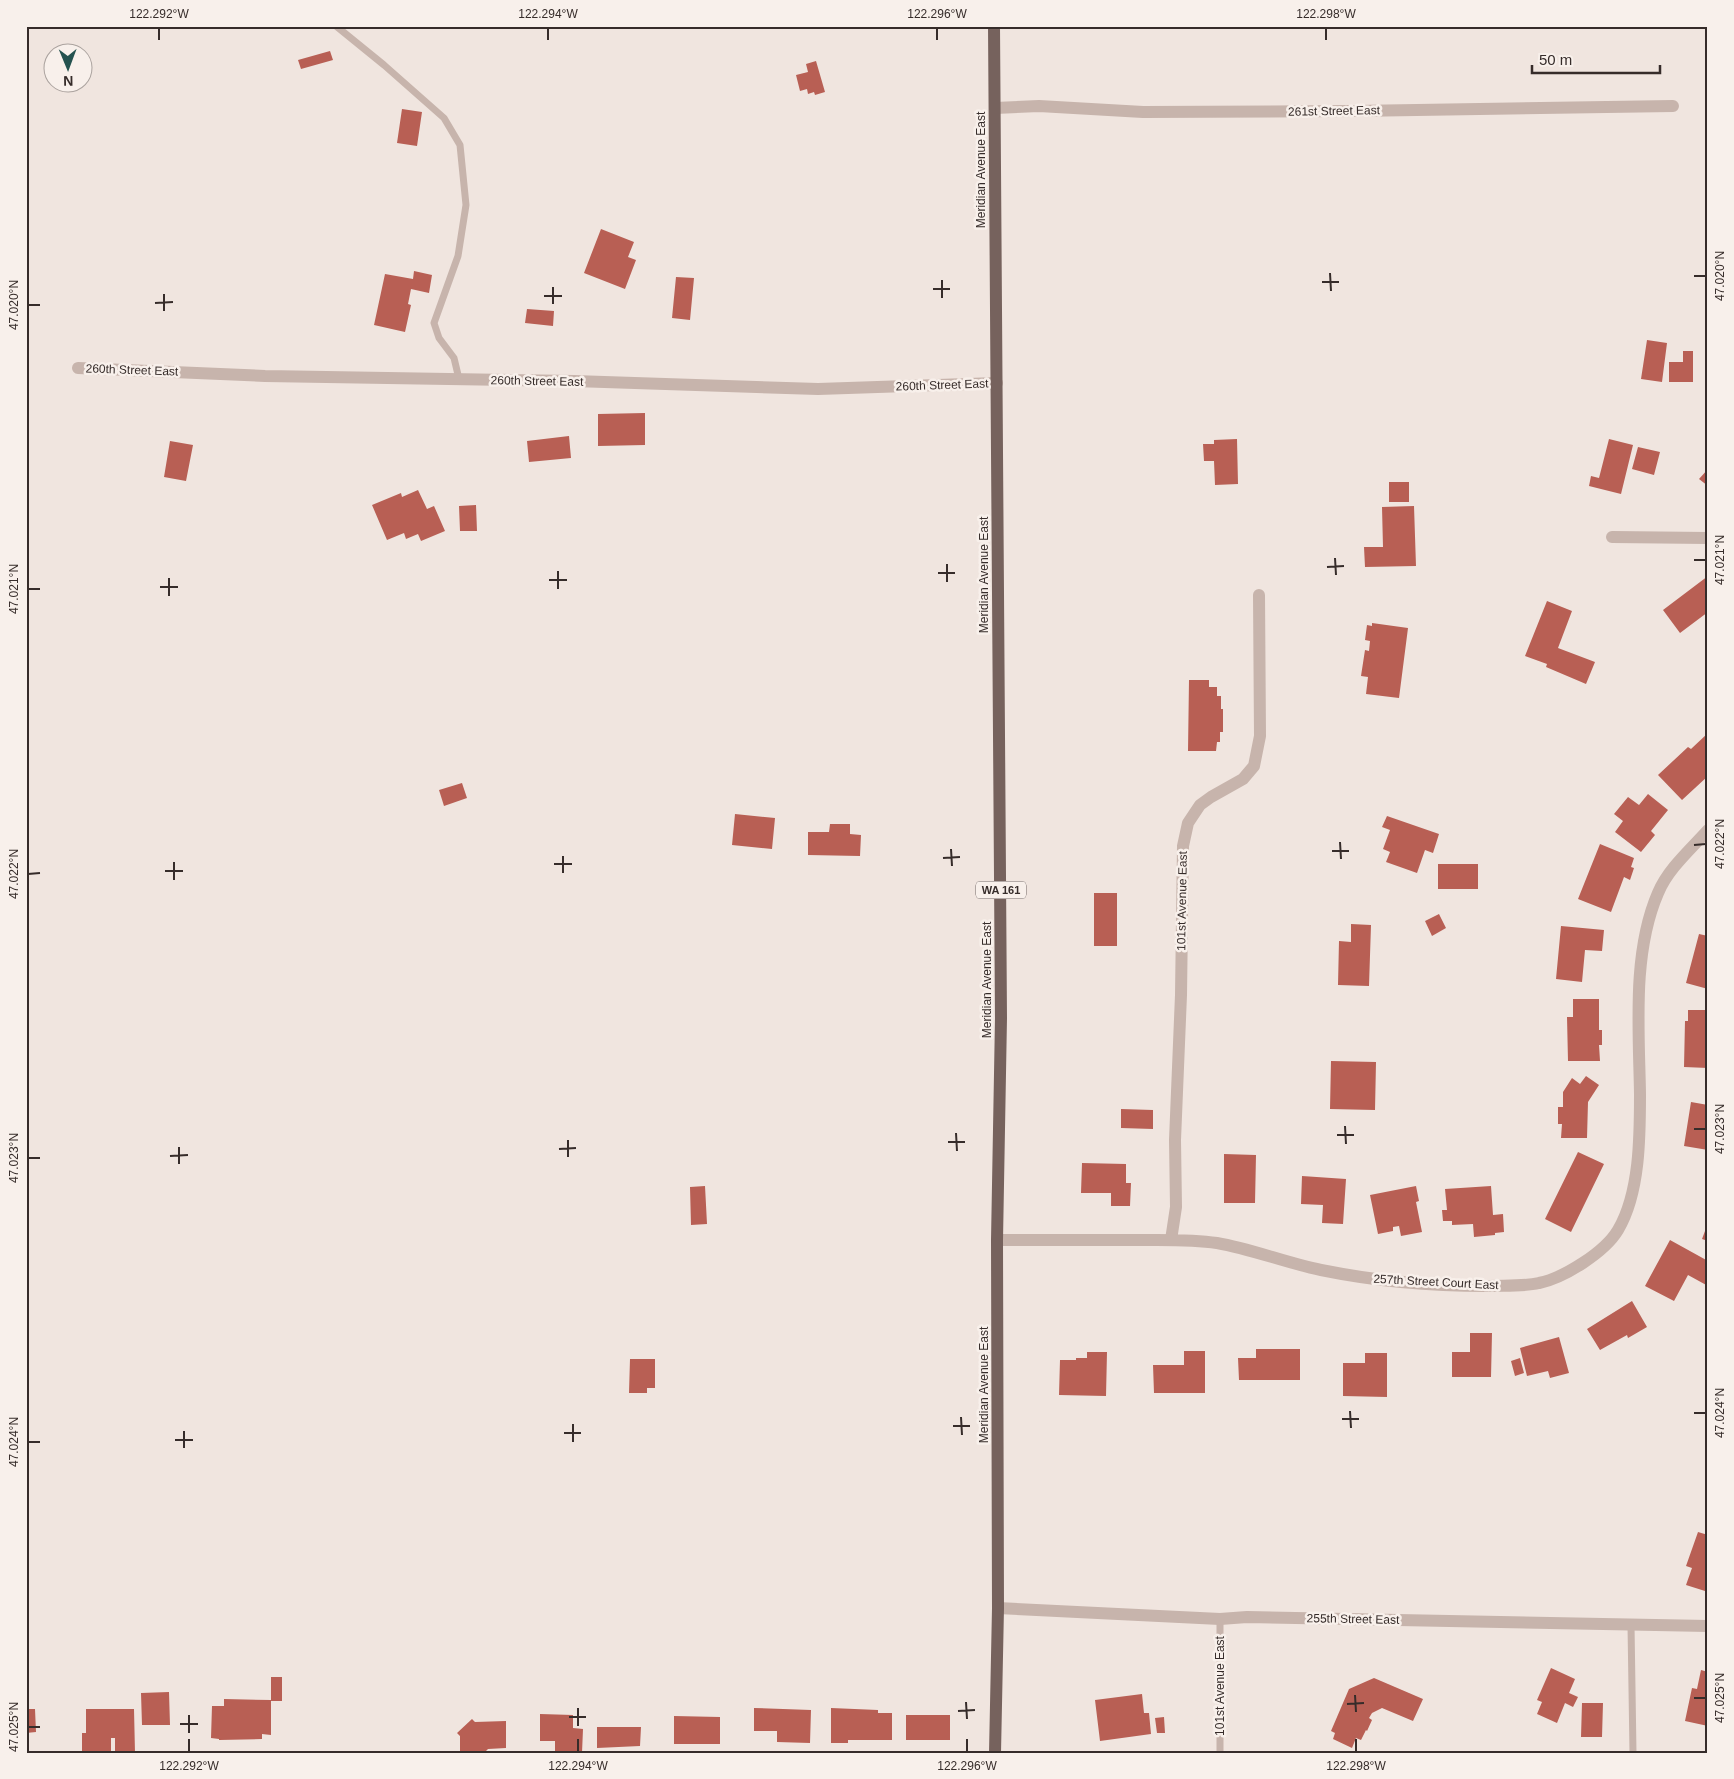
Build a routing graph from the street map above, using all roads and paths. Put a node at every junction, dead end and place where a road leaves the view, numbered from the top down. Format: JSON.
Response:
{"nodes":[{"id":1,"x":336,"y":26,"type":"edge"},
{"id":2,"x":994,"y":26,"type":"edge"},
{"id":3,"x":1674,"y":106,"type":"dead end"},
{"id":4,"x":995,"y":108,"type":"junction"},
{"id":5,"x":78,"y":368,"type":"dead end"},
{"id":6,"x":459,"y":379,"type":"junction"},
{"id":7,"x":997,"y":384,"type":"junction"},
{"id":8,"x":1612,"y":537,"type":"dead end"},
{"id":9,"x":1708,"y":538,"type":"edge"},
{"id":10,"x":1259,"y":595,"type":"dead end"},
{"id":11,"x":1708,"y":830,"type":"edge"},
{"id":12,"x":997,"y":1240,"type":"junction"},
{"id":13,"x":1171,"y":1240,"type":"junction"},
{"id":14,"x":998,"y":1608,"type":"junction"},
{"id":15,"x":1220,"y":1619,"type":"junction"},
{"id":16,"x":1631,"y":1625,"type":"junction"},
{"id":17,"x":1708,"y":1626,"type":"edge"},
{"id":18,"x":995,"y":1753,"type":"edge"},
{"id":19,"x":1220,"y":1753,"type":"edge"},
{"id":20,"x":1633,"y":1753,"type":"edge"}],
"edges":[{"from":1,"to":6,"type":"lane"},
{"from":2,"to":4,"type":"main road","name":"Meridian Avenue East","number":"WA 161"},
{"from":3,"to":4,"type":"street","name":"261st Street East"},
{"from":4,"to":7,"type":"main road","name":"Meridian Avenue East","number":"WA 161"},
{"from":5,"to":6,"type":"street","name":"260th Street East"},
{"from":6,"to":7,"type":"street","name":"260th Street East"},
{"from":7,"to":12,"type":"main road","name":"Meridian Avenue East","number":"WA 161"},
{"from":8,"to":9,"type":"street"},
{"from":10,"to":13,"type":"street","name":"101st Avenue East"},
{"from":11,"to":13,"type":"street","name":"257th Street Court East"},
{"from":12,"to":13,"type":"street","name":"257th Street Court East"},
{"from":12,"to":14,"type":"main road","name":"Meridian Avenue East","number":"WA 161"},
{"from":14,"to":15,"type":"street","name":"255th Street East"},
{"from":14,"to":18,"type":"main road","name":"Meridian Avenue East","number":"WA 161"},
{"from":15,"to":16,"type":"street","name":"255th Street East"},
{"from":15,"to":19,"type":"lane","name":"101st Avenue East"},
{"from":16,"to":17,"type":"street","name":"255th Street East"},
{"from":16,"to":20,"type":"lane"}]}
